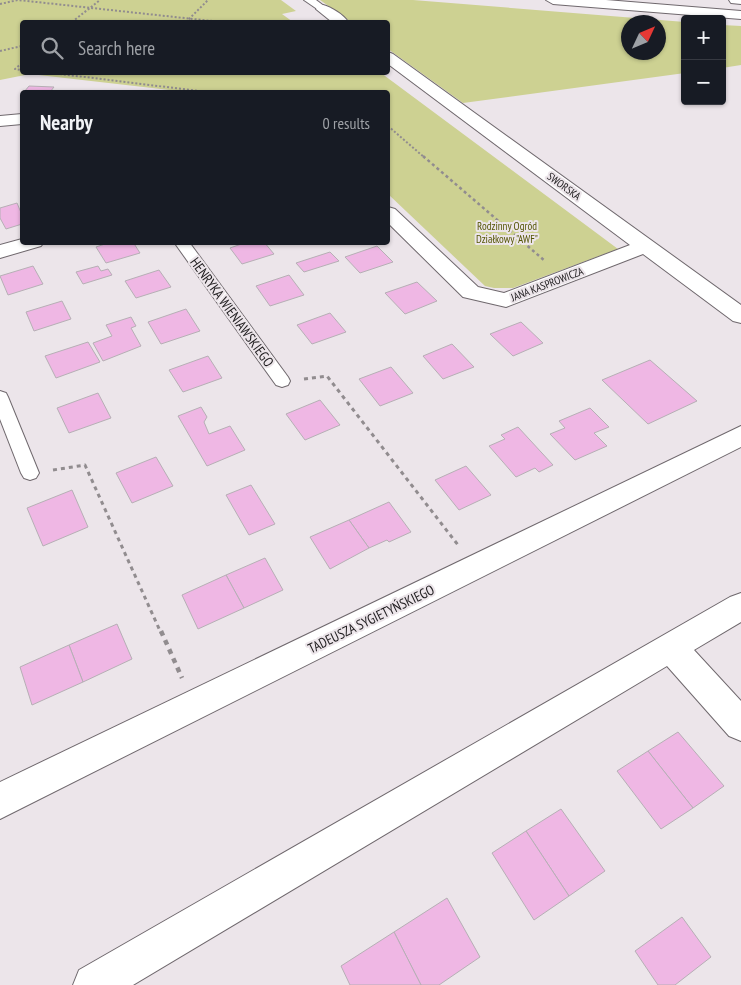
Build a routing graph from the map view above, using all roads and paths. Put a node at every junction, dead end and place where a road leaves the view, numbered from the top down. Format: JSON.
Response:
{"nodes":[{"id":1,"x":100,"y":0,"type":"edge"},
{"id":2,"x":208,"y":0,"type":"edge"},
{"id":3,"x":309,"y":0,"type":"edge"},
{"id":4,"x":553,"y":0,"type":"edge"},
{"id":5,"x":736,"y":0,"type":"edge"},
{"id":6,"x":741,"y":0,"type":"edge"},
{"id":7,"x":0,"y":4,"type":"edge"},
{"id":8,"x":90,"y":8,"type":"junction"},
{"id":9,"x":323,"y":9,"type":"joint"},
{"id":10,"x":741,"y":15,"type":"edge"},
{"id":11,"x":190,"y":19,"type":"junction"},
{"id":12,"x":75,"y":20,"type":"edge"},
{"id":13,"x":200,"y":20,"type":"edge"},
{"id":14,"x":338,"y":20,"type":"edge"},
{"id":15,"x":20,"y":46,"type":"edge"},
{"id":16,"x":0,"y":51,"type":"edge"},
{"id":17,"x":390,"y":58,"type":"edge"},
{"id":18,"x":68,"y":75,"type":"edge"},
{"id":19,"x":191,"y":90,"type":"edge"},
{"id":20,"x":20,"y":119,"type":"edge"},
{"id":21,"x":0,"y":121,"type":"edge"},
{"id":22,"x":390,"y":128,"type":"edge"},
{"id":23,"x":390,"y":215,"type":"edge"},
{"id":24,"x":24,"y":245,"type":"edge"},
{"id":25,"x":183,"y":245,"type":"edge"},
{"id":26,"x":646,"y":246,"type":"junction"},
{"id":27,"x":0,"y":252,"type":"edge"},
{"id":28,"x":564,"y":277,"type":"junction"},
{"id":29,"x":741,"y":316,"type":"edge"},
{"id":30,"x":282,"y":381,"type":"joint"},
{"id":31,"x":0,"y":397,"type":"edge"},
{"id":32,"x":741,"y":436,"type":"edge"},
{"id":33,"x":30,"y":474,"type":"joint"},
{"id":34,"x":475,"y":567,"type":"junction"},
{"id":35,"x":741,"y":606,"type":"edge"},
{"id":36,"x":671,"y":648,"type":"junction"},
{"id":37,"x":195,"y":706,"type":"junction"},
{"id":38,"x":741,"y":725,"type":"edge"},
{"id":39,"x":0,"y":802,"type":"edge"},
{"id":40,"x":94,"y":985,"type":"edge"}],
"edges":[{"from":1,"to":8,"type":"path"},
{"from":2,"to":11,"type":"path"},
{"from":3,"to":9,"type":"lane"},
{"from":4,"to":10,"type":"street"},
{"from":5,"to":6,"type":"street"},
{"from":7,"to":8,"type":"path"},
{"from":8,"to":11,"type":"path"},
{"from":8,"to":12,"type":"path"},
{"from":9,"to":14,"type":"street"},
{"from":11,"to":13,"type":"path"},
{"from":15,"to":16,"type":"path"},
{"from":17,"to":26,"type":"street","name":"SWORSKA"},
{"from":18,"to":19,"type":"path"},
{"from":20,"to":21,"type":"street"},
{"from":22,"to":28,"type":"path"},
{"from":23,"to":28,"type":"street","name":"JANA KASPROWICZA"},
{"from":24,"to":27,"type":"street"},
{"from":25,"to":30,"type":"lane","name":"HENRYKA WIENIAWSKIEGO"},
{"from":26,"to":28,"type":"street","name":"JANA KASPROWICZA"},
{"from":26,"to":29,"type":"street","name":"SWORSKA"},
{"from":30,"to":34,"type":"path"},
{"from":31,"to":33,"type":"lane"},
{"from":32,"to":34,"type":"street","name":"TADEUSZA SYGIETYŃSKIEGO"},
{"from":33,"to":37,"type":"path"},
{"from":34,"to":37,"type":"street","name":"TADEUSZA SYGIETYŃSKIEGO"},
{"from":35,"to":36,"type":"street"},
{"from":36,"to":38,"type":"street"},
{"from":36,"to":40,"type":"street"},
{"from":37,"to":39,"type":"street","name":"TADEUSZA SYGIETYŃSKIEGO"}]}
